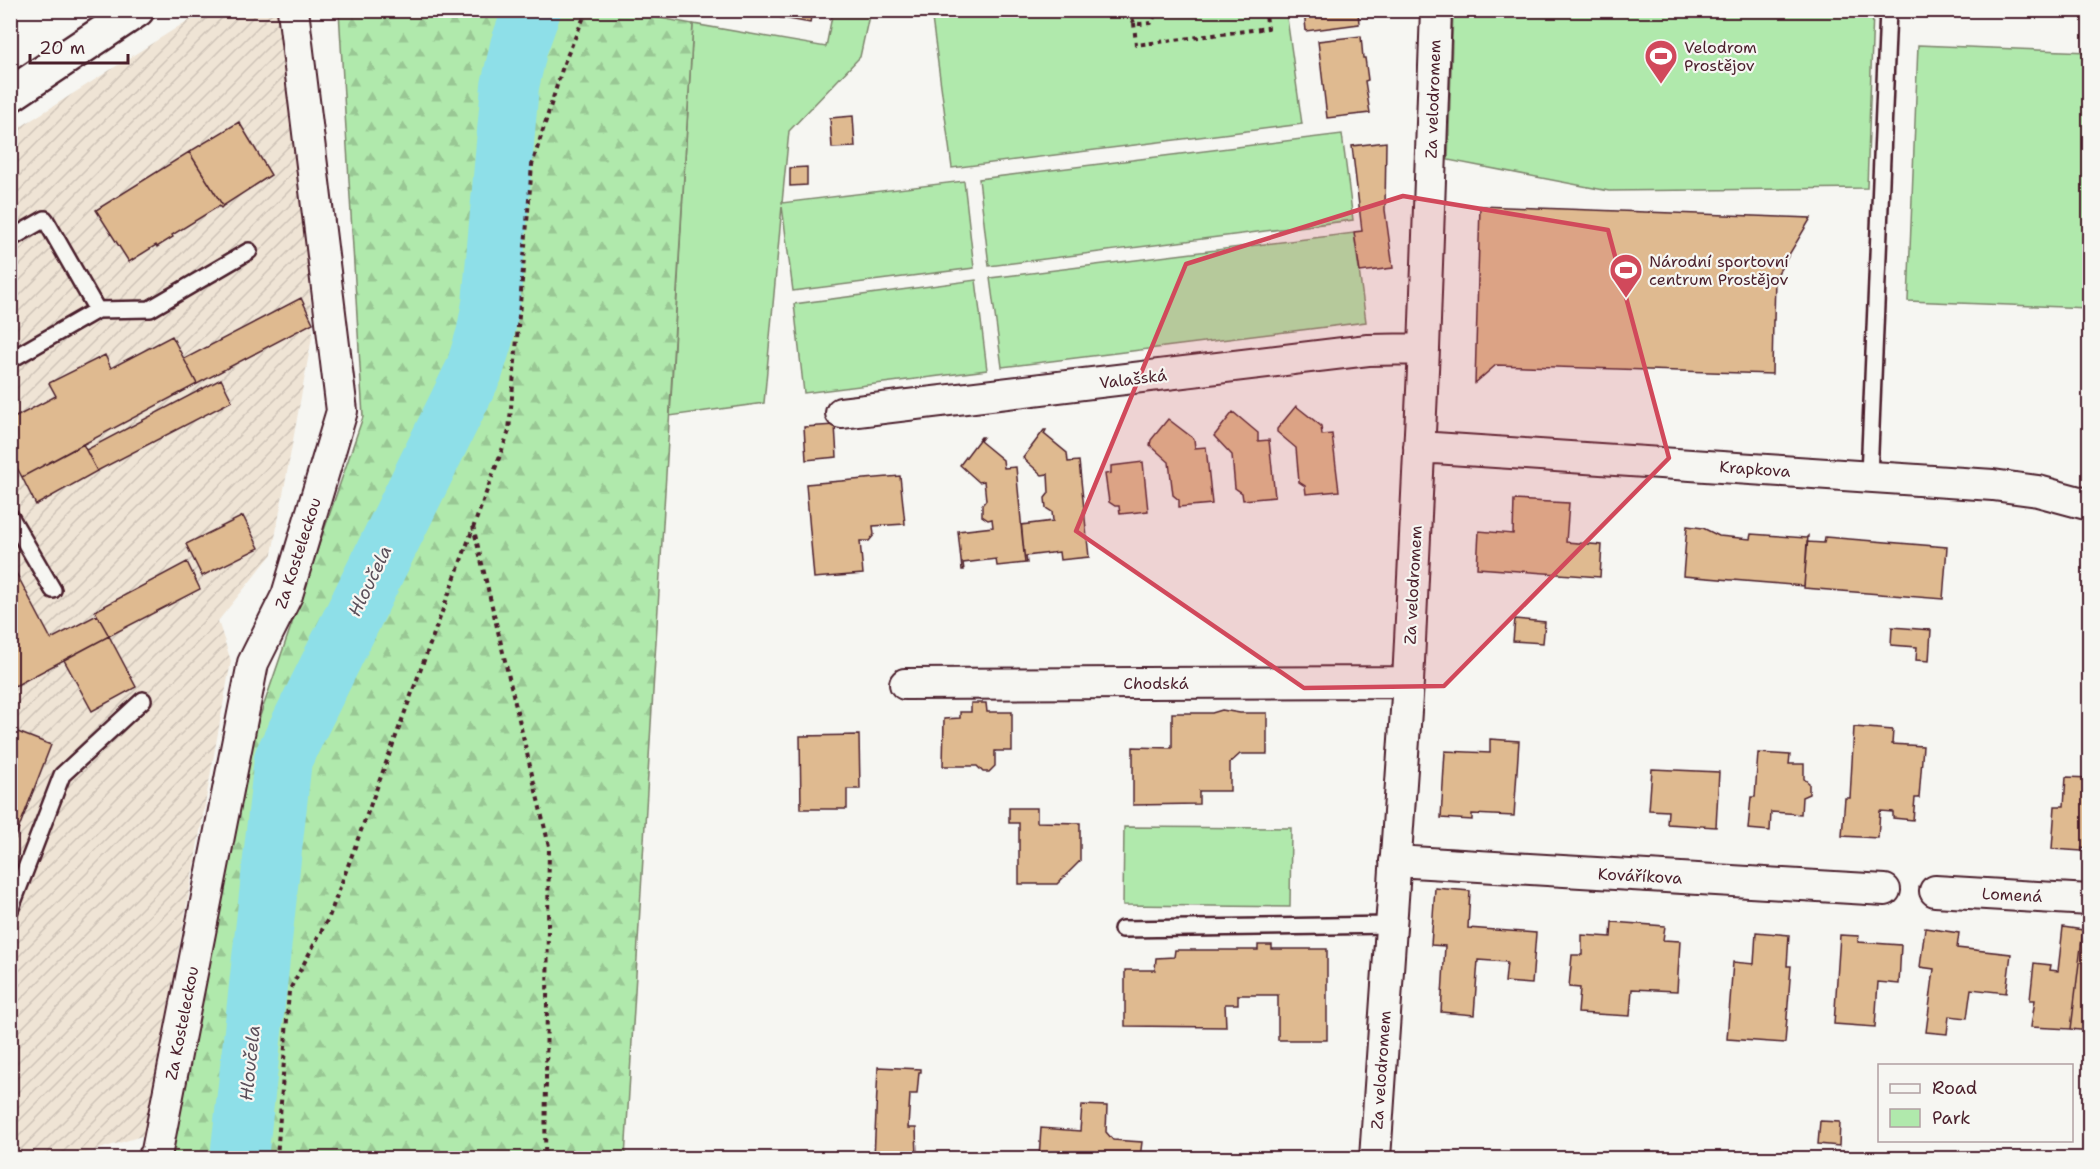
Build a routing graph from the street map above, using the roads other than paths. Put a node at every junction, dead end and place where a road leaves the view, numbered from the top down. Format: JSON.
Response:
{"nodes":[{"id":1,"x":137,"y":10,"type":"edge"},
{"id":2,"x":293,"y":10,"type":"edge"},
{"id":3,"x":1436,"y":10,"type":"edge"},
{"id":4,"x":1888,"y":10,"type":"edge"},
{"id":5,"x":10,"y":95,"type":"edge"},
{"id":6,"x":10,"y":239,"type":"edge"},
{"id":7,"x":249,"y":251,"type":"dead end"},
{"id":8,"x":97,"y":310,"type":"junction"},
{"id":9,"x":1424,"y":350,"type":"junction"},
{"id":10,"x":10,"y":360,"type":"edge"},
{"id":11,"x":841,"y":413,"type":"dead end"},
{"id":12,"x":1419,"y":447,"type":"junction"},
{"id":13,"x":1869,"y":476,"type":"junction"},
{"id":14,"x":2090,"y":505,"type":"edge"},
{"id":15,"x":10,"y":516,"type":"edge"},
{"id":16,"x":53,"y":590,"type":"dead end"},
{"id":17,"x":1408,"y":682,"type":"junction"},
{"id":18,"x":905,"y":684,"type":"dead end"},
{"id":19,"x":143,"y":700,"type":"dead end"},
{"id":20,"x":1395,"y":861,"type":"junction"},
{"id":21,"x":1885,"y":890,"type":"dead end"},
{"id":22,"x":1935,"y":891,"type":"dead end"},
{"id":23,"x":2090,"y":900,"type":"edge"},
{"id":24,"x":10,"y":910,"type":"edge"},
{"id":25,"x":1391,"y":925,"type":"junction"},
{"id":26,"x":1122,"y":929,"type":"dead end"},
{"id":27,"x":153,"y":1158,"type":"edge"},
{"id":28,"x":1375,"y":1158,"type":"edge"}],
"edges":[{"from":1,"to":5,"type":"street"},
{"from":2,"to":27,"type":"street","name":"Za Kosteleckou"},
{"from":3,"to":9,"type":"street","name":"Za velodromem"},
{"from":4,"to":13,"type":"lane"},
{"from":6,"to":8,"type":"lane"},
{"from":7,"to":8,"type":"lane"},
{"from":8,"to":10,"type":"lane"},
{"from":9,"to":11,"type":"street","name":"Valašská"},
{"from":9,"to":12,"type":"street","name":"Za velodromem"},
{"from":12,"to":13,"type":"street","name":"Krapkova"},
{"from":12,"to":17,"type":"street","name":"Za velodromem"},
{"from":13,"to":14,"type":"street","name":"Krapkova"},
{"from":15,"to":16,"type":"lane"},
{"from":17,"to":18,"type":"street","name":"Chodská"},
{"from":17,"to":20,"type":"street","name":"Za velodromem"},
{"from":19,"to":24,"type":"lane"},
{"from":20,"to":21,"type":"street","name":"Kováříkova"},
{"from":20,"to":25,"type":"street","name":"Za velodromem"},
{"from":22,"to":23,"type":"street","name":"Lomená"},
{"from":25,"to":26,"type":"lane"},
{"from":25,"to":28,"type":"street","name":"Za velodromem"}]}
